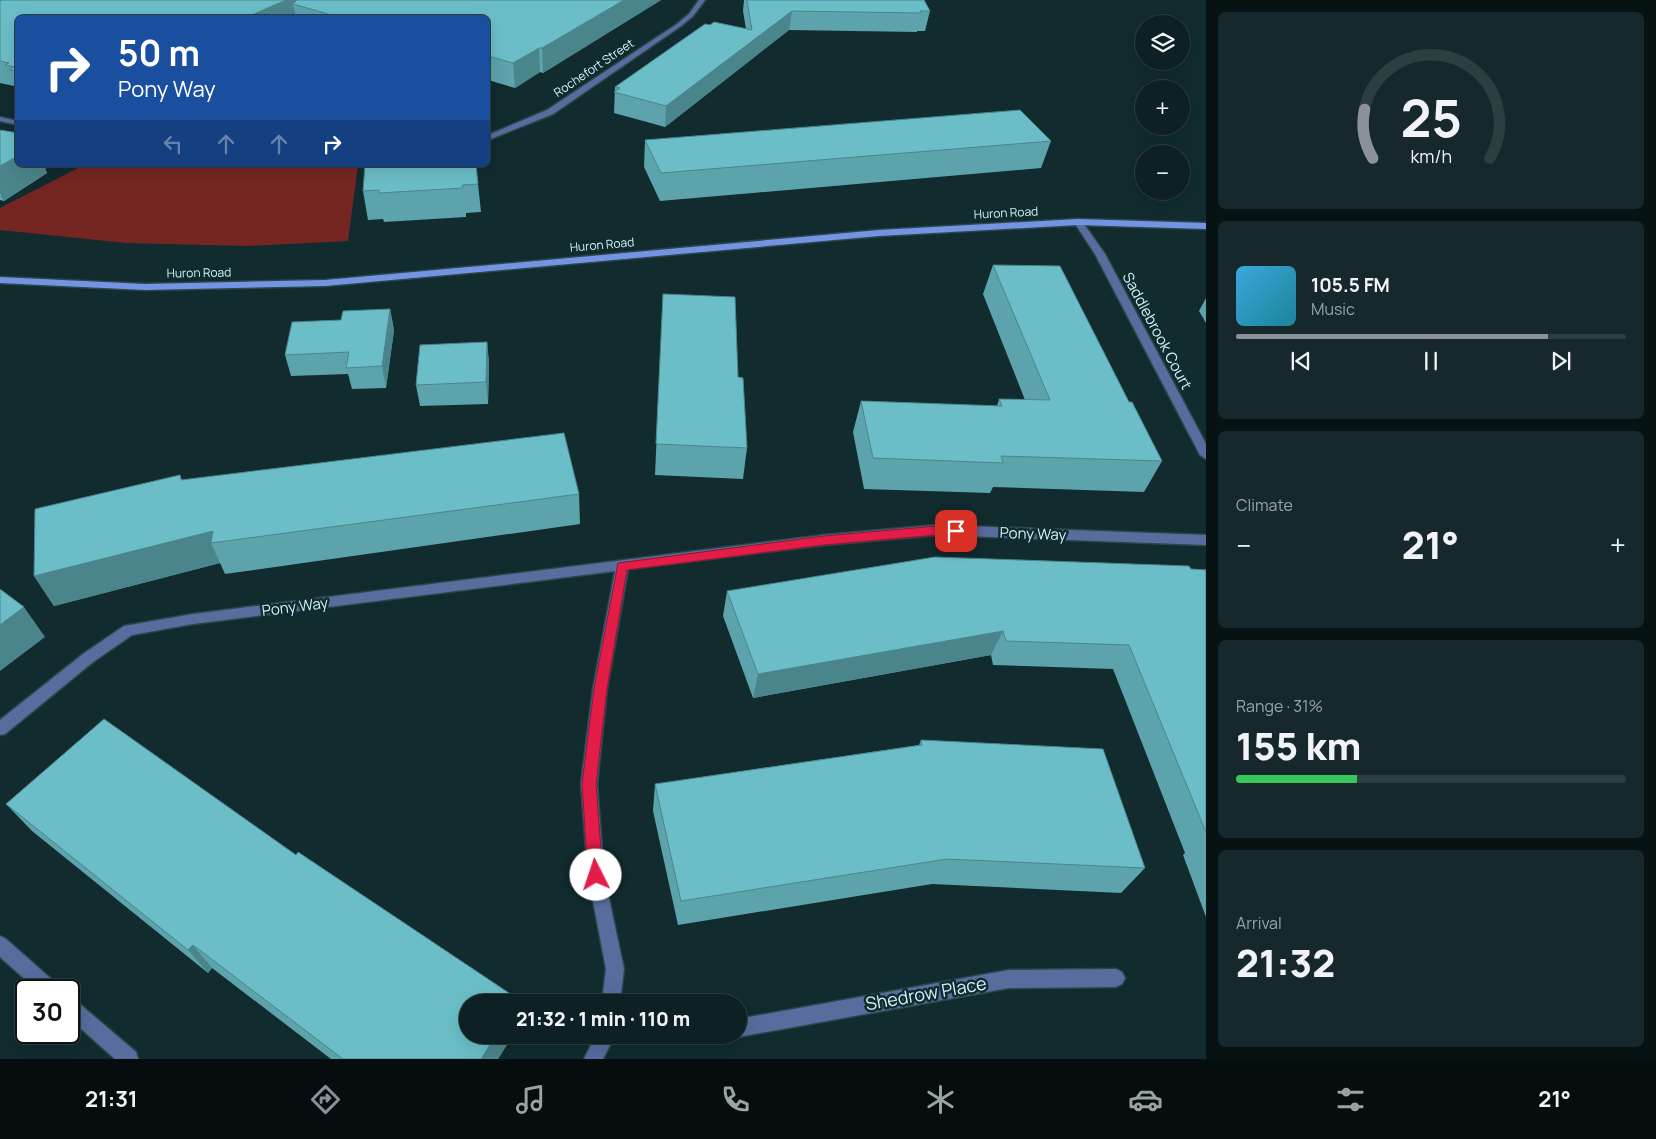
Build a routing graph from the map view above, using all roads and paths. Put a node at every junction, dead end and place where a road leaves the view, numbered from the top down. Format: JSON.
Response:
{"nodes":[{"id":1,"x":702,"y":0,"type":"edge"},
{"id":2,"x":0,"y":119,"type":"edge"},
{"id":3,"x":15,"y":122,"type":"edge"},
{"id":4,"x":490,"y":137,"type":"edge"},
{"id":5,"x":1078,"y":222,"type":"junction"},
{"id":6,"x":1206,"y":226,"type":"edge"},
{"id":7,"x":0,"y":280,"type":"edge"},
{"id":8,"x":1206,"y":456,"type":"edge"},
{"id":9,"x":1206,"y":540,"type":"edge"},
{"id":10,"x":622,"y":566,"type":"junction"},
{"id":11,"x":0,"y":729,"type":"edge"},
{"id":12,"x":0,"y":945,"type":"edge"},
{"id":13,"x":1116,"y":978,"type":"dead end"},
{"id":14,"x":39,"y":979,"type":"edge"},
{"id":15,"x":612,"y":994,"type":"edge"},
{"id":16,"x":80,"y":1016,"type":"edge"},
{"id":17,"x":747,"y":1026,"type":"edge"},
{"id":18,"x":601,"y":1044,"type":"edge"},
{"id":19,"x":129,"y":1059,"type":"edge"},
{"id":20,"x":593,"y":1059,"type":"edge"}],
"edges":[{"from":1,"to":4,"type":"street","name":"Rochefort Street"},
{"from":2,"to":3,"type":"street"},
{"from":5,"to":6,"type":"main road","name":"Huron Road"},
{"from":5,"to":7,"type":"main road","name":"Huron Road"},
{"from":5,"to":8,"type":"street","name":"Saddlebrook Court"},
{"from":9,"to":10,"type":"street","name":"Pony Way"},
{"from":10,"to":11,"type":"street","name":"Pony Way"},
{"from":10,"to":15,"type":"street"},
{"from":12,"to":14,"type":"street"},
{"from":13,"to":17,"type":"street","name":"Shedrow Place"},
{"from":16,"to":19,"type":"street"},
{"from":18,"to":20,"type":"street"}]}
